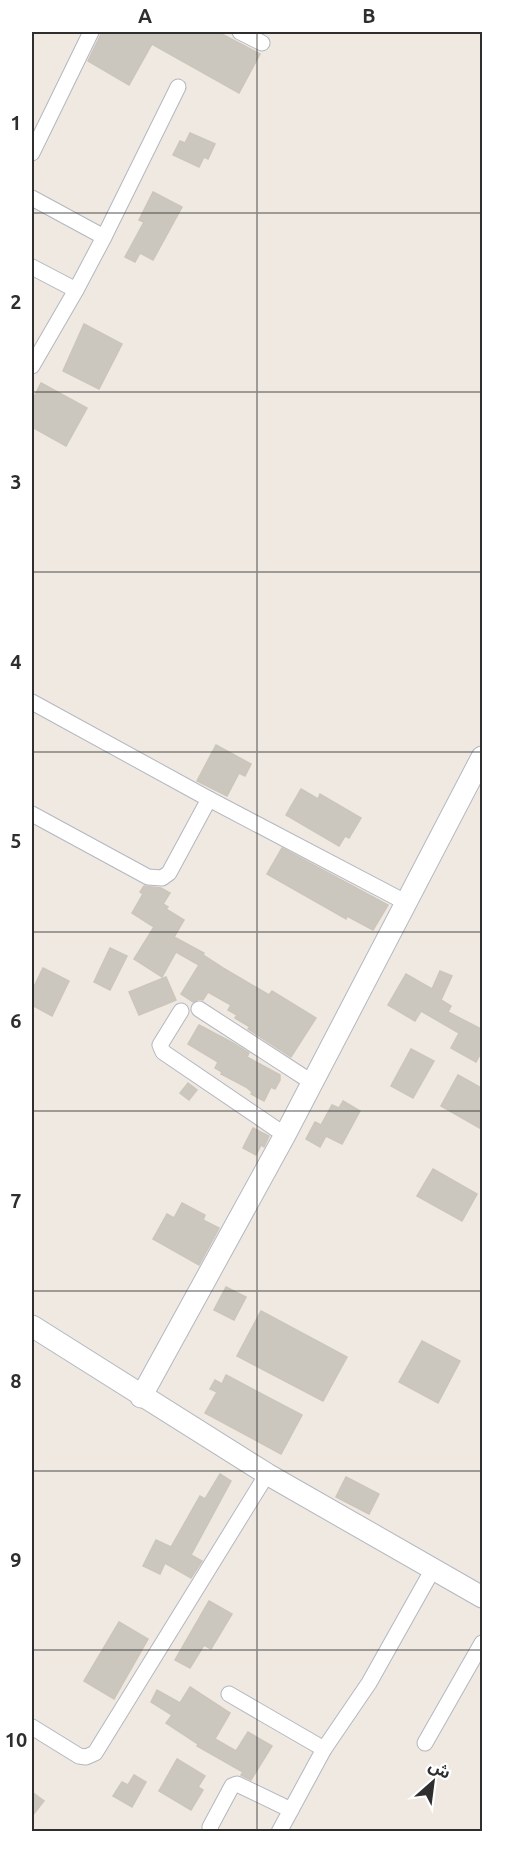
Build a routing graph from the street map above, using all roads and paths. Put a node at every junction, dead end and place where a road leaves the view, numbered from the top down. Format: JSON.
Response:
{"nodes":[{"id":1,"x":91,"y":32,"type":"edge"},
{"id":2,"x":240,"y":32,"type":"edge"},
{"id":3,"x":262,"y":43,"type":"dead end"},
{"id":4,"x":178,"y":87,"type":"dead end"},
{"id":5,"x":32,"y":153,"type":"edge"},
{"id":6,"x":32,"y":198,"type":"edge"},
{"id":7,"x":104,"y":237,"type":"junction"},
{"id":8,"x":32,"y":267,"type":"edge"},
{"id":9,"x":76,"y":290,"type":"junction"},
{"id":10,"x":32,"y":366,"type":"edge"},
{"id":11,"x":32,"y":702,"type":"edge"},
{"id":12,"x":483,"y":757,"type":"edge"},
{"id":13,"x":209,"y":799,"type":"junction"},
{"id":14,"x":32,"y":813,"type":"edge"},
{"id":15,"x":407,"y":903,"type":"junction"},
{"id":16,"x":199,"y":1009,"type":"dead end"},
{"id":17,"x":181,"y":1011,"type":"dead end"},
{"id":18,"x":313,"y":1083,"type":"junction"},
{"id":19,"x":285,"y":1134,"type":"junction"},
{"id":20,"x":32,"y":1326,"type":"edge"},
{"id":21,"x":141,"y":1397,"type":"junction"},
{"id":22,"x":267,"y":1474,"type":"junction"},
{"id":23,"x":433,"y":1569,"type":"junction"},
{"id":24,"x":483,"y":1597,"type":"edge"},
{"id":25,"x":483,"y":1643,"type":"edge"},
{"id":26,"x":229,"y":1694,"type":"dead end"},
{"id":27,"x":32,"y":1728,"type":"edge"},
{"id":28,"x":425,"y":1743,"type":"dead end"},
{"id":29,"x":324,"y":1749,"type":"junction"},
{"id":30,"x":291,"y":1810,"type":"junction"},
{"id":31,"x":211,"y":1832,"type":"edge"},
{"id":32,"x":279,"y":1832,"type":"edge"}],
"edges":[{"from":1,"to":5,"type":"street"},
{"from":2,"to":3,"type":"street"},
{"from":4,"to":7,"type":"street"},
{"from":6,"to":7,"type":"street"},
{"from":7,"to":9,"type":"street"},
{"from":8,"to":9,"type":"street"},
{"from":9,"to":10,"type":"street"},
{"from":11,"to":13,"type":"street"},
{"from":12,"to":15,"type":"street"},
{"from":13,"to":14,"type":"street"},
{"from":13,"to":15,"type":"street"},
{"from":15,"to":18,"type":"street"},
{"from":16,"to":18,"type":"street"},
{"from":17,"to":19,"type":"street"},
{"from":18,"to":19,"type":"street"},
{"from":19,"to":21,"type":"street"},
{"from":20,"to":21,"type":"street"},
{"from":21,"to":22,"type":"street"},
{"from":22,"to":23,"type":"street"},
{"from":22,"to":27,"type":"street"},
{"from":23,"to":24,"type":"street"},
{"from":23,"to":29,"type":"street"},
{"from":25,"to":28,"type":"street"},
{"from":26,"to":29,"type":"street"},
{"from":29,"to":30,"type":"street"},
{"from":30,"to":31,"type":"street"},
{"from":30,"to":32,"type":"street"}]}
